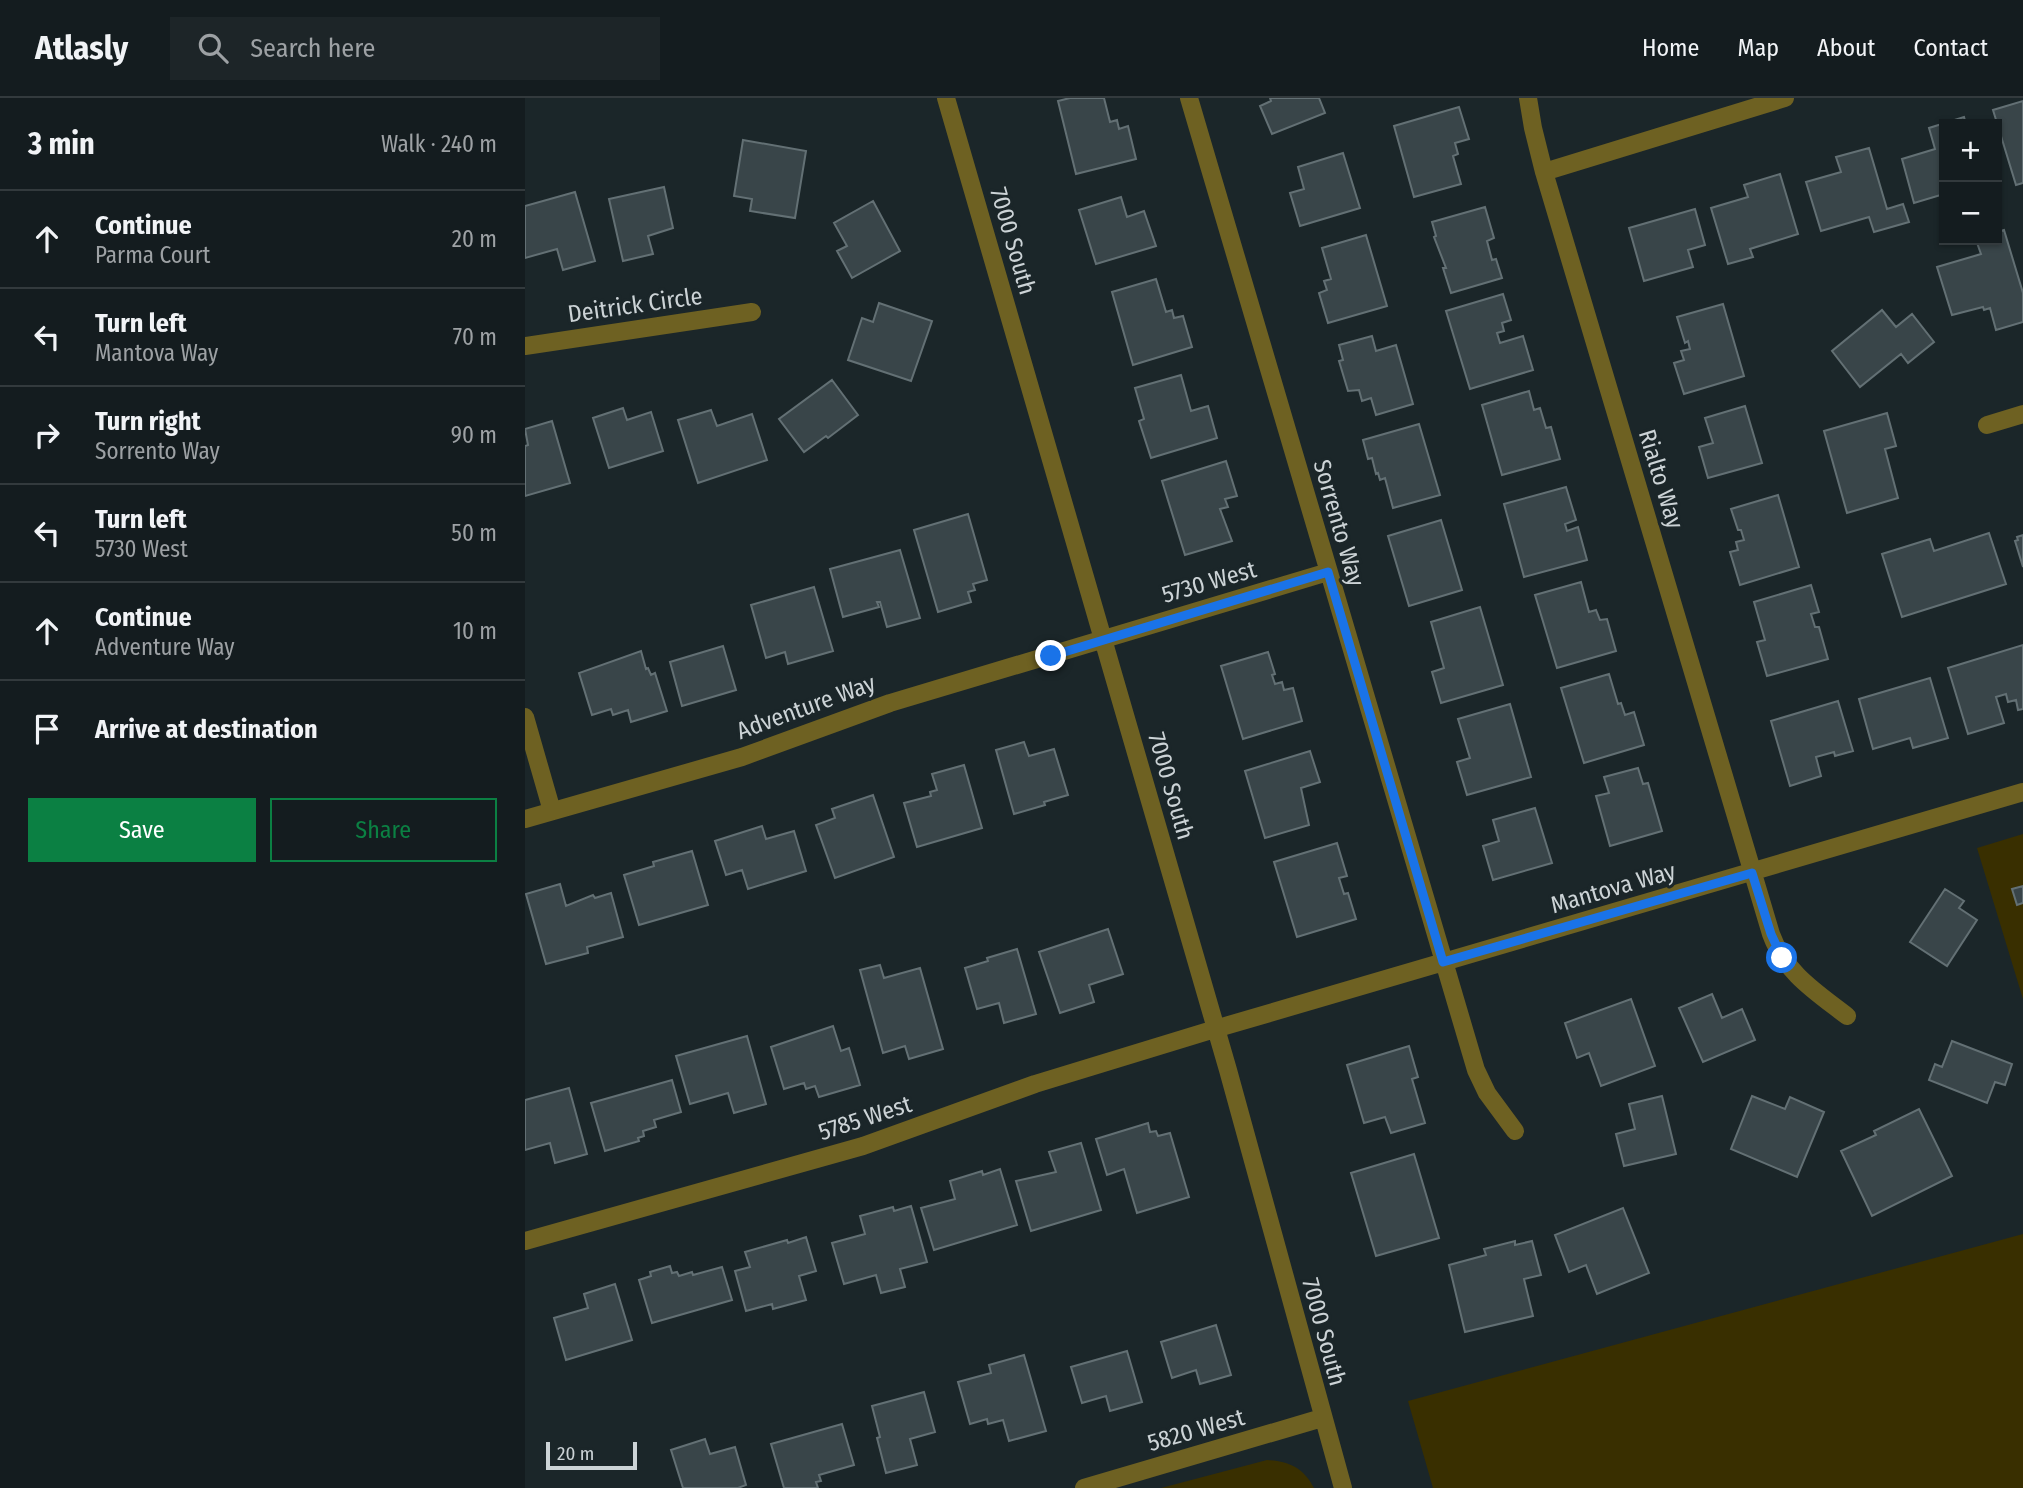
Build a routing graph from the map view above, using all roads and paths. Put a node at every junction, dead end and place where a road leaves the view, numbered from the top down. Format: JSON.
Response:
{"nodes":[{"id":1,"x":946,"y":98,"type":"edge"},
{"id":2,"x":1189,"y":98,"type":"edge"},
{"id":3,"x":1528,"y":98,"type":"edge"},
{"id":4,"x":1786,"y":98,"type":"edge"},
{"id":5,"x":1544,"y":172,"type":"junction"},
{"id":6,"x":752,"y":312,"type":"dead end"},
{"id":7,"x":525,"y":346,"type":"edge"},
{"id":8,"x":2023,"y":414,"type":"edge"},
{"id":9,"x":1987,"y":425,"type":"dead end"},
{"id":10,"x":1328,"y":572,"type":"junction"},
{"id":11,"x":1103,"y":639,"type":"junction"},
{"id":12,"x":525,"y":717,"type":"edge"},
{"id":13,"x":2023,"y":792,"type":"edge"},
{"id":14,"x":552,"y":811,"type":"junction"},
{"id":15,"x":525,"y":819,"type":"edge"},
{"id":16,"x":1752,"y":873,"type":"junction"},
{"id":17,"x":1443,"y":962,"type":"junction"},
{"id":18,"x":1847,"y":1016,"type":"dead end"},
{"id":19,"x":1215,"y":1029,"type":"junction"},
{"id":20,"x":1515,"y":1131,"type":"dead end"},
{"id":21,"x":525,"y":1241,"type":"edge"},
{"id":22,"x":1322,"y":1418,"type":"junction"},
{"id":23,"x":1084,"y":1488,"type":"edge"},
{"id":24,"x":1343,"y":1488,"type":"edge"}],
"edges":[{"from":1,"to":11,"type":"street","name":"7000 South"},
{"from":2,"to":10,"type":"street","name":"Sorrento Way"},
{"from":3,"to":5,"type":"street","name":"Rialto Way"},
{"from":4,"to":5,"type":"street"},
{"from":5,"to":16,"type":"street","name":"Rialto Way"},
{"from":6,"to":7,"type":"street","name":"Deitrick Circle"},
{"from":8,"to":9,"type":"street"},
{"from":10,"to":11,"type":"street","name":"5730 West"},
{"from":10,"to":17,"type":"street","name":"Sorrento Way"},
{"from":11,"to":14,"type":"street","name":"Adventure Way"},
{"from":11,"to":19,"type":"street","name":"7000 South"},
{"from":12,"to":14,"type":"street"},
{"from":13,"to":16,"type":"street","name":"Mantova Way"},
{"from":14,"to":15,"type":"street","name":"Adventure Way"},
{"from":16,"to":17,"type":"street","name":"Mantova Way"},
{"from":16,"to":18,"type":"street","name":"Rialto Way"},
{"from":17,"to":19,"type":"street","name":"Mantova Way"},
{"from":17,"to":20,"type":"street","name":"Sorrento Way"},
{"from":19,"to":21,"type":"street","name":"5785 West"},
{"from":19,"to":22,"type":"street","name":"7000 South"},
{"from":22,"to":23,"type":"street","name":"5820 West"},
{"from":22,"to":24,"type":"street","name":"7000 South"}]}
